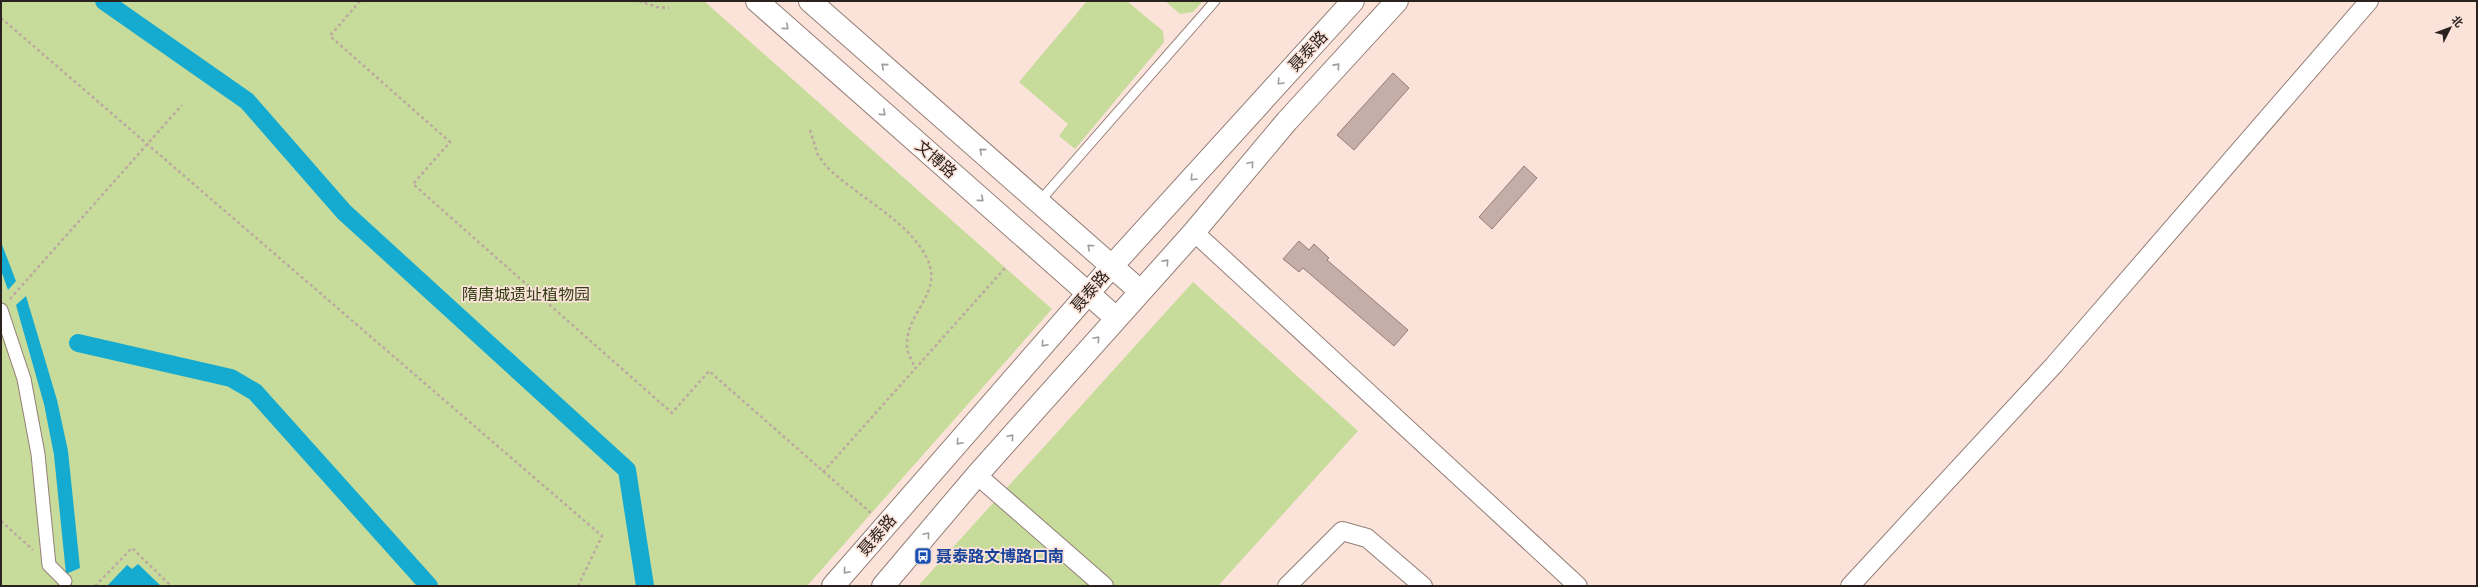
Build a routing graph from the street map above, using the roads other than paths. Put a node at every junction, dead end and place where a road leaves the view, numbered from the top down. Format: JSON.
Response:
{"nodes":[{"id":1,"x":757,"y":1,"type":"edge"},
{"id":2,"x":810,"y":1,"type":"edge"},
{"id":3,"x":1216,"y":1,"type":"edge"},
{"id":4,"x":1353,"y":1,"type":"edge"},
{"id":5,"x":1397,"y":1,"type":"edge"},
{"id":6,"x":2369,"y":1,"type":"edge"},
{"id":7,"x":1039,"y":202,"type":"junction"},
{"id":8,"x":1194,"y":232,"type":"junction"},
{"id":9,"x":1112,"y":266,"type":"junction"},
{"id":10,"x":1140,"y":291,"type":"junction"},
{"id":11,"x":1088,"y":293,"type":"junction"},
{"id":12,"x":4,"y":306,"type":"edge"},
{"id":13,"x":1116,"y":318,"type":"junction"},
{"id":14,"x":977,"y":476,"type":"junction"},
{"id":15,"x":65,"y":581,"type":"dead end"},
{"id":16,"x":833,"y":586,"type":"edge"},
{"id":17,"x":883,"y":586,"type":"edge"},
{"id":18,"x":1104,"y":586,"type":"edge"},
{"id":19,"x":1287,"y":586,"type":"edge"},
{"id":20,"x":1422,"y":586,"type":"edge"},
{"id":21,"x":1578,"y":586,"type":"edge"},
{"id":22,"x":1850,"y":586,"type":"edge"}],
"edges":[{"from":1,"to":11,"type":"main road","name":"文博路","one_way":true},
{"from":7,"to":2,"type":"main road","one_way":true},
{"from":3,"to":7,"type":"lane"},
{"from":4,"to":9,"type":"main road","name":"聂泰路","one_way":true},
{"from":8,"to":5,"type":"main road","name":"聂泰路","one_way":true},
{"from":6,"to":22,"type":"street"},
{"from":9,"to":7,"type":"main road","one_way":true},
{"from":10,"to":8,"type":"main road","name":"聂泰路","one_way":true},
{"from":8,"to":21,"type":"street"},
{"from":9,"to":10,"type":"main road"},
{"from":9,"to":11,"type":"main road","name":"聂泰路"},
{"from":10,"to":13,"type":"main road","name":"聂泰路"},
{"from":11,"to":13,"type":"main road","name":"文博路"},
{"from":11,"to":16,"type":"main road","name":"聂泰路","one_way":true},
{"from":12,"to":15,"type":"street"},
{"from":14,"to":13,"type":"main road","name":"聂泰路","one_way":true},
{"from":17,"to":14,"type":"main road","name":"聂泰路","one_way":true},
{"from":14,"to":18,"type":"street"},
{"from":19,"to":20,"type":"street"}]}
